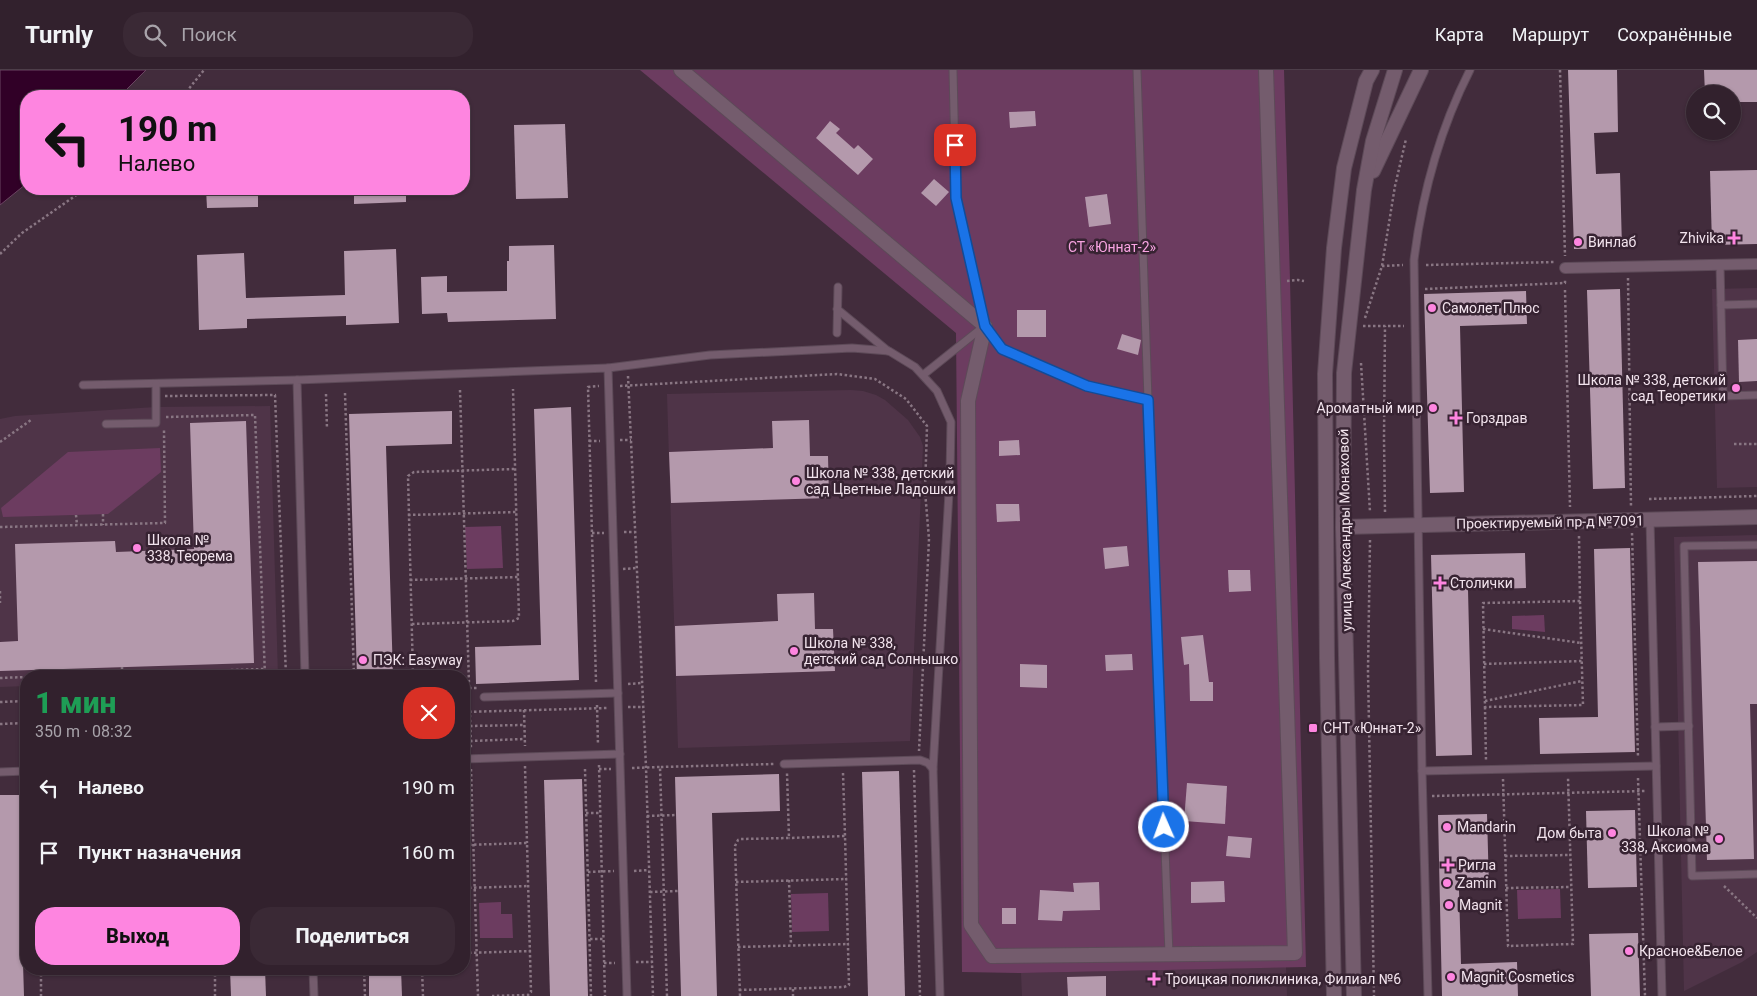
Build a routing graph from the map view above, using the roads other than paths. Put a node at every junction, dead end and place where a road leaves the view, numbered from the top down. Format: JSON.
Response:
{"nodes":[{"id":1,"x":681,"y":70,"type":"edge"},
{"id":2,"x":953,"y":70,"type":"edge"},
{"id":3,"x":1137,"y":70,"type":"edge"},
{"id":4,"x":1266,"y":70,"type":"edge"},
{"id":5,"x":1395,"y":70,"type":"edge"},
{"id":6,"x":1421,"y":70,"type":"edge"},
{"id":7,"x":1470,"y":70,"type":"edge"},
{"id":8,"x":1369,"y":74,"type":"edge"},
{"id":9,"x":1364,"y":190,"type":"junction"},
{"id":10,"x":1720,"y":264,"type":"junction"},
{"id":11,"x":1757,"y":264,"type":"edge"},
{"id":12,"x":1565,"y":268,"type":"road end"},
{"id":13,"x":838,"y":287,"type":"dead end"},
{"id":14,"x":1757,"y":304,"type":"edge"},
{"id":15,"x":1721,"y":305,"type":"junction"},
{"id":16,"x":837,"y":309,"type":"junction"},
{"id":17,"x":985,"y":326,"type":"junction"},
{"id":18,"x":837,"y":333,"type":"dead end"},
{"id":19,"x":888,"y":351,"type":"junction"},
{"id":20,"x":608,"y":368,"type":"junction"},
{"id":21,"x":923,"y":375,"type":"junction"},
{"id":22,"x":297,"y":380,"type":"junction"},
{"id":23,"x":156,"y":384,"type":"junction"},
{"id":24,"x":83,"y":385,"type":"dead end"},
{"id":25,"x":1757,"y":395,"type":"edge"},
{"id":26,"x":1148,"y":400,"type":"junction"},
{"id":27,"x":106,"y":424,"type":"dead end"},
{"id":28,"x":1757,"y":517,"type":"edge"},
{"id":29,"x":1650,"y":520,"type":"junction"},
{"id":30,"x":1417,"y":525,"type":"junction"},
{"id":31,"x":1343,"y":527,"type":"junction"},
{"id":32,"x":1757,"y":545,"type":"edge"},
{"id":33,"x":305,"y":670,"type":"edge"},
{"id":34,"x":618,"y":693,"type":"junction"},
{"id":35,"x":484,"y":697,"type":"dead end"},
{"id":36,"x":1689,"y":726,"type":"junction"},
{"id":37,"x":1655,"y":727,"type":"junction"},
{"id":38,"x":620,"y":754,"type":"junction"},
{"id":39,"x":470,"y":759,"type":"edge"},
{"id":40,"x":786,"y":766,"type":"road end"},
{"id":41,"x":1656,"y":766,"type":"junction"},
{"id":42,"x":933,"y":769,"type":"junction"},
{"id":43,"x":20,"y":771,"type":"edge"},
{"id":44,"x":1422,"y":771,"type":"junction"},
{"id":45,"x":0,"y":772,"type":"edge"},
{"id":46,"x":1757,"y":874,"type":"edge"},
{"id":47,"x":1169,"y":954,"type":"junction"},
{"id":48,"x":313,"y":975,"type":"edge"},
{"id":49,"x":314,"y":996,"type":"edge"},
{"id":50,"x":627,"y":996,"type":"edge"},
{"id":51,"x":940,"y":996,"type":"edge"},
{"id":52,"x":1334,"y":996,"type":"edge"},
{"id":53,"x":1354,"y":996,"type":"edge"},
{"id":54,"x":1428,"y":996,"type":"edge"},
{"id":55,"x":1662,"y":996,"type":"edge"}],
"edges":[{"from":1,"to":17,"type":"street"},
{"from":2,"to":17,"type":"lane"},
{"from":3,"to":26,"type":"lane"},
{"from":4,"to":47,"type":"street"},
{"from":5,"to":9,"type":"street","name":"улица Александры Монаховой"},
{"from":6,"to":9,"type":"street"},
{"from":7,"to":30,"type":"lane"},
{"from":8,"to":52,"type":"street","name":"улица Александры Монаховой"},
{"from":9,"to":31,"type":"street","name":"улица Александры Монаховой"},
{"from":10,"to":11,"type":"street"},
{"from":10,"to":12,"type":"street"},
{"from":10,"to":15,"type":"lane"},
{"from":13,"to":16,"type":"lane"},
{"from":14,"to":15,"type":"lane"},
{"from":15,"to":25,"type":"lane"},
{"from":16,"to":18,"type":"lane"},
{"from":16,"to":19,"type":"lane"},
{"from":17,"to":21,"type":"lane"},
{"from":17,"to":26,"type":"lane"},
{"from":17,"to":47,"type":"street"},
{"from":19,"to":20,"type":"lane"},
{"from":19,"to":21,"type":"lane"},
{"from":20,"to":22,"type":"lane"},
{"from":20,"to":34,"type":"lane"},
{"from":21,"to":42,"type":"lane"},
{"from":22,"to":23,"type":"lane"},
{"from":22,"to":33,"type":"lane"},
{"from":23,"to":24,"type":"lane"},
{"from":23,"to":27,"type":"lane"},
{"from":26,"to":47,"type":"lane"},
{"from":28,"to":29,"type":"street","name":"Проектируемый пр-д №7091"},
{"from":29,"to":30,"type":"street","name":"Проектируемый пр-д №7091"},
{"from":29,"to":37,"type":"lane"},
{"from":30,"to":31,"type":"street","name":"Проектируемый пр-д №7091"},
{"from":30,"to":44,"type":"lane"},
{"from":31,"to":53,"type":"street","name":"улица Александры Монаховой"},
{"from":32,"to":36,"type":"lane"},
{"from":34,"to":35,"type":"lane"},
{"from":34,"to":38,"type":"lane"},
{"from":36,"to":37,"type":"lane"},
{"from":36,"to":46,"type":"lane"},
{"from":37,"to":41,"type":"lane"},
{"from":38,"to":39,"type":"lane"},
{"from":38,"to":50,"type":"lane"},
{"from":40,"to":42,"type":"lane"},
{"from":41,"to":44,"type":"lane"},
{"from":41,"to":55,"type":"lane"},
{"from":42,"to":51,"type":"lane"},
{"from":43,"to":45,"type":"lane"},
{"from":44,"to":54,"type":"lane"},
{"from":48,"to":49,"type":"lane"}]}
